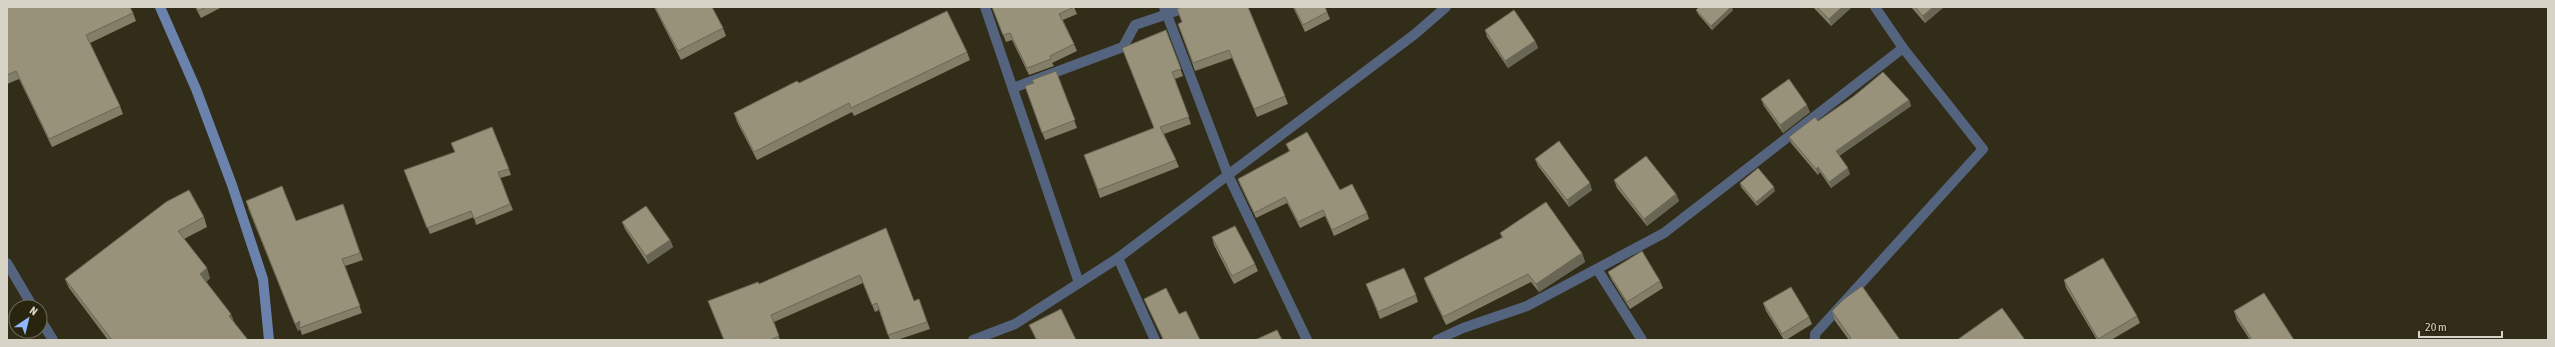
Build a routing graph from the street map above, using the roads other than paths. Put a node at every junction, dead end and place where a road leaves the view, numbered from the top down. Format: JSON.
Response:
{"nodes":[{"id":1,"x":160,"y":7,"type":"edge"},
{"id":2,"x":985,"y":7,"type":"edge"},
{"id":3,"x":1188,"y":7,"type":"edge"},
{"id":4,"x":1446,"y":7,"type":"edge"},
{"id":5,"x":1875,"y":7,"type":"edge"},
{"id":6,"x":1166,"y":11,"type":"edge"},
{"id":7,"x":1903,"y":48,"type":"junction"},
{"id":8,"x":1013,"y":88,"type":"junction"},
{"id":9,"x":1228,"y":175,"type":"junction"},
{"id":10,"x":1118,"y":258,"type":"junction"},
{"id":11,"x":7,"y":263,"type":"edge"},
{"id":12,"x":1597,"y":269,"type":"junction"},
{"id":13,"x":1079,"y":283,"type":"junction"},
{"id":14,"x":28,"y":299,"type":"edge"},
{"id":15,"x":269,"y":340,"type":"edge"},
{"id":16,"x":973,"y":340,"type":"edge"},
{"id":17,"x":1155,"y":340,"type":"edge"},
{"id":18,"x":1307,"y":340,"type":"edge"},
{"id":19,"x":1437,"y":340,"type":"edge"},
{"id":20,"x":1642,"y":340,"type":"edge"},
{"id":21,"x":1815,"y":340,"type":"edge"}],
"edges":[{"from":1,"to":15,"type":"street"},
{"from":2,"to":8,"type":"street"},
{"from":3,"to":6,"type":"street"},
{"from":4,"to":9,"type":"street"},
{"from":5,"to":7,"type":"street"},
{"from":6,"to":8,"type":"street"},
{"from":6,"to":9,"type":"street"},
{"from":7,"to":12,"type":"street"},
{"from":7,"to":21,"type":"street"},
{"from":8,"to":13,"type":"street"},
{"from":9,"to":10,"type":"street"},
{"from":9,"to":18,"type":"street"},
{"from":10,"to":13,"type":"street"},
{"from":10,"to":17,"type":"street"},
{"from":11,"to":14,"type":"street"},
{"from":12,"to":19,"type":"street"},
{"from":12,"to":20,"type":"street"},
{"from":13,"to":16,"type":"street"}]}
